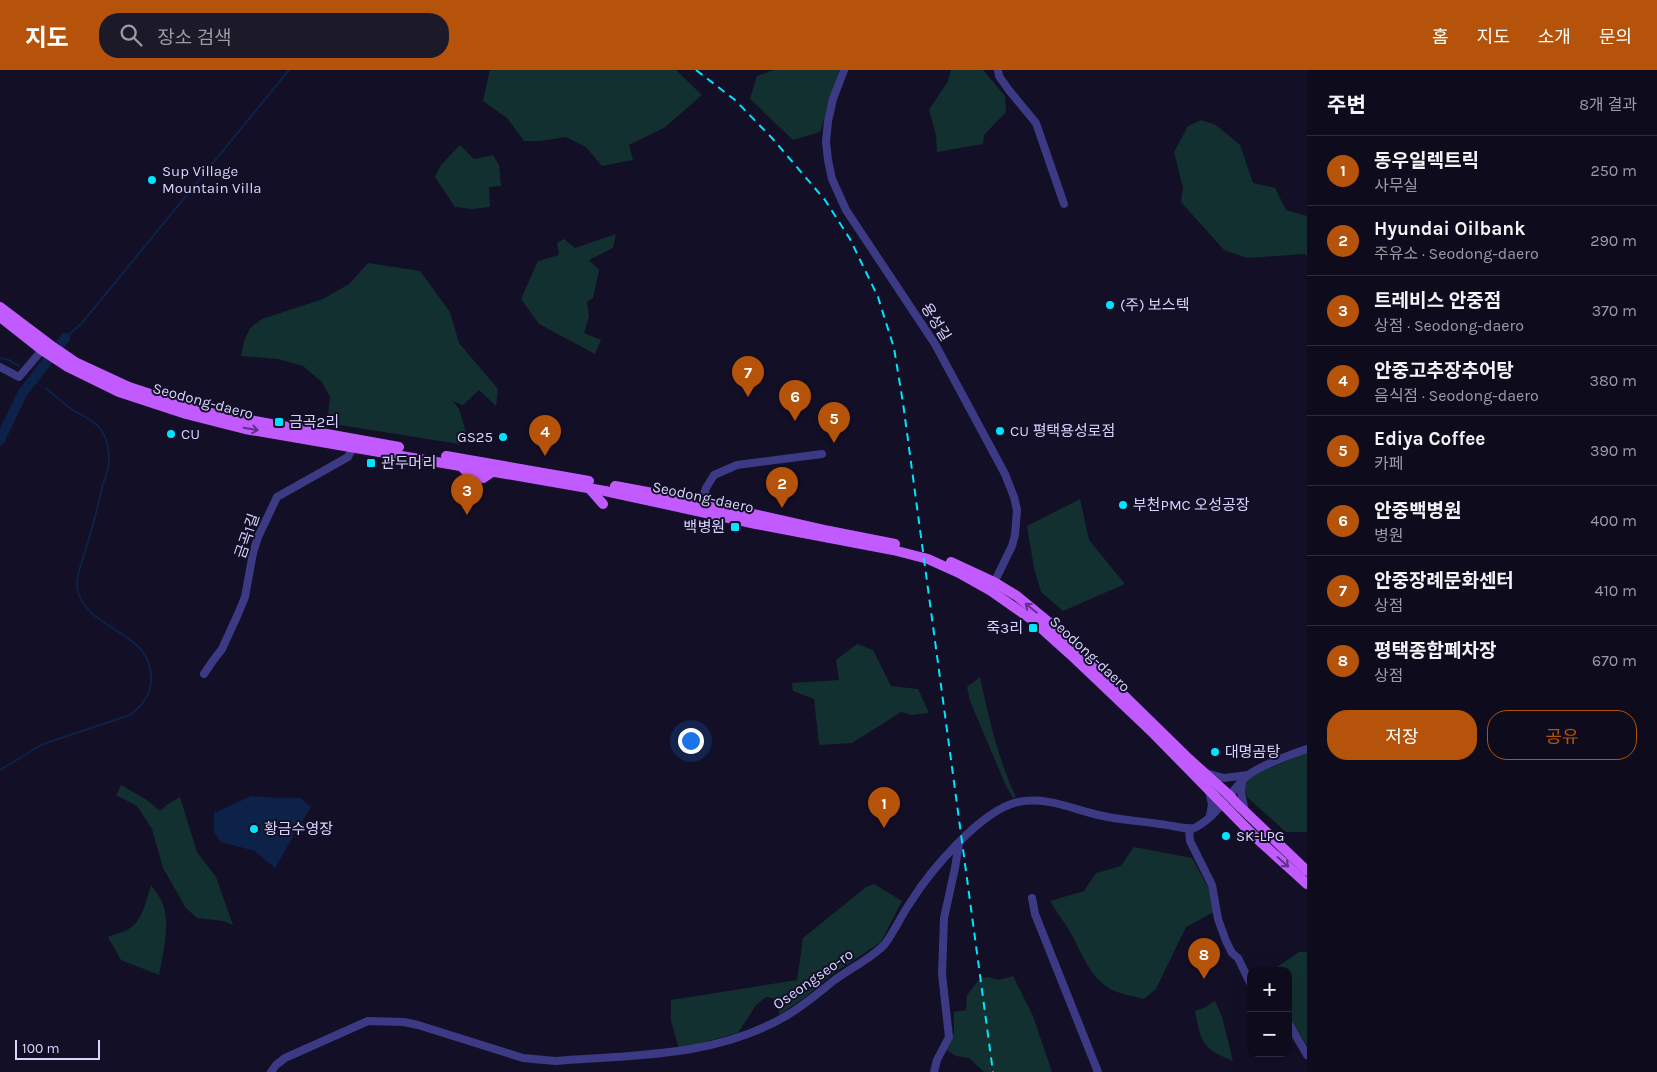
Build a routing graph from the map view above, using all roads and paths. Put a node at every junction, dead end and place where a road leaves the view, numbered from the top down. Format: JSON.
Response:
{"nodes":[{"id":1,"x":844,"y":70,"type":"edge"},
{"id":2,"x":998,"y":70,"type":"edge"},
{"id":3,"x":1064,"y":204,"type":"dead end"},
{"id":4,"x":0,"y":307,"type":"edge"},
{"id":5,"x":0,"y":317,"type":"edge"},
{"id":6,"x":47,"y":350,"type":"junction"},
{"id":7,"x":0,"y":367,"type":"edge"},
{"id":8,"x":351,"y":443,"type":"junction"},
{"id":9,"x":822,"y":454,"type":"dead end"},
{"id":10,"x":588,"y":488,"type":"junction"},
{"id":11,"x":603,"y":504,"type":"dead end"},
{"id":12,"x":700,"y":507,"type":"junction"},
{"id":13,"x":992,"y":586,"type":"junction"},
{"id":14,"x":204,"y":674,"type":"dead end"},
{"id":15,"x":1307,"y":749,"type":"edge"},
{"id":16,"x":1204,"y":772,"type":"junction"},
{"id":17,"x":1249,"y":774,"type":"junction"},
{"id":18,"x":1242,"y":782,"type":"junction"},
{"id":19,"x":1208,"y":789,"type":"junction"},
{"id":20,"x":1226,"y":800,"type":"junction"},
{"id":21,"x":1246,"y":813,"type":"junction"},
{"id":22,"x":1210,"y":816,"type":"junction"},
{"id":23,"x":1189,"y":828,"type":"junction"},
{"id":24,"x":959,"y":843,"type":"junction"},
{"id":25,"x":1307,"y":871,"type":"edge"},
{"id":26,"x":1307,"y":884,"type":"edge"},
{"id":27,"x":1032,"y":898,"type":"dead end"},
{"id":28,"x":1247,"y":977,"type":"edge"},
{"id":29,"x":1292,"y":1029,"type":"edge"},
{"id":30,"x":1307,"y":1055,"type":"edge"},
{"id":31,"x":271,"y":1072,"type":"edge"},
{"id":32,"x":934,"y":1072,"type":"edge"},
{"id":33,"x":1098,"y":1072,"type":"edge"}],
"edges":[{"from":1,"to":13,"type":"street","name":"용성길"},
{"from":2,"to":3,"type":"street"},
{"from":4,"to":6,"type":"main road","name":"Seodong-daero"},
{"from":5,"to":6,"type":"main road","name":"Seodong-daero"},
{"from":6,"to":7,"type":"street"},
{"from":6,"to":8,"type":"main road","name":"Seodong-daero"},
{"from":8,"to":10,"type":"main road","name":"Seodong-daero"},
{"from":8,"to":12,"type":"main road","name":"Seodong-daero"},
{"from":8,"to":14,"type":"street","name":"금곡1길"},
{"from":9,"to":12,"type":"street"},
{"from":10,"to":11,"type":"main road"},
{"from":10,"to":12,"type":"main road","name":"Seodong-daero"},
{"from":12,"to":13,"type":"main road","name":"Seodong-daero"},
{"from":16,"to":13,"type":"main road","name":"Seodong-daero","one_way":true},
{"from":13,"to":19,"type":"main road","name":"Seodong-daero"},
{"from":15,"to":17,"type":"street"},
{"from":16,"to":17,"type":"street"},
{"from":16,"to":20,"type":"main road","name":"Seodong-daero"},
{"from":17,"to":18,"type":"street"},
{"from":18,"to":20,"type":"street"},
{"from":18,"to":21,"type":"street"},
{"from":19,"to":20,"type":"main road","name":"Seodong-daero"},
{"from":19,"to":22,"type":"street"},
{"from":20,"to":21,"type":"main road","name":"Seodong-daero"},
{"from":20,"to":22,"type":"street"},
{"from":20,"to":26,"type":"main road","name":"Seodong-daero","one_way":true},
{"from":21,"to":25,"type":"main road","name":"Seodong-daero"},
{"from":22,"to":23,"type":"street"},
{"from":23,"to":24,"type":"street","name":"Oseongseo-ro"},
{"from":23,"to":28,"type":"street"},
{"from":24,"to":31,"type":"street","name":"Oseongseo-ro"},
{"from":24,"to":32,"type":"street"},
{"from":27,"to":33,"type":"street"},
{"from":29,"to":30,"type":"street"}]}
